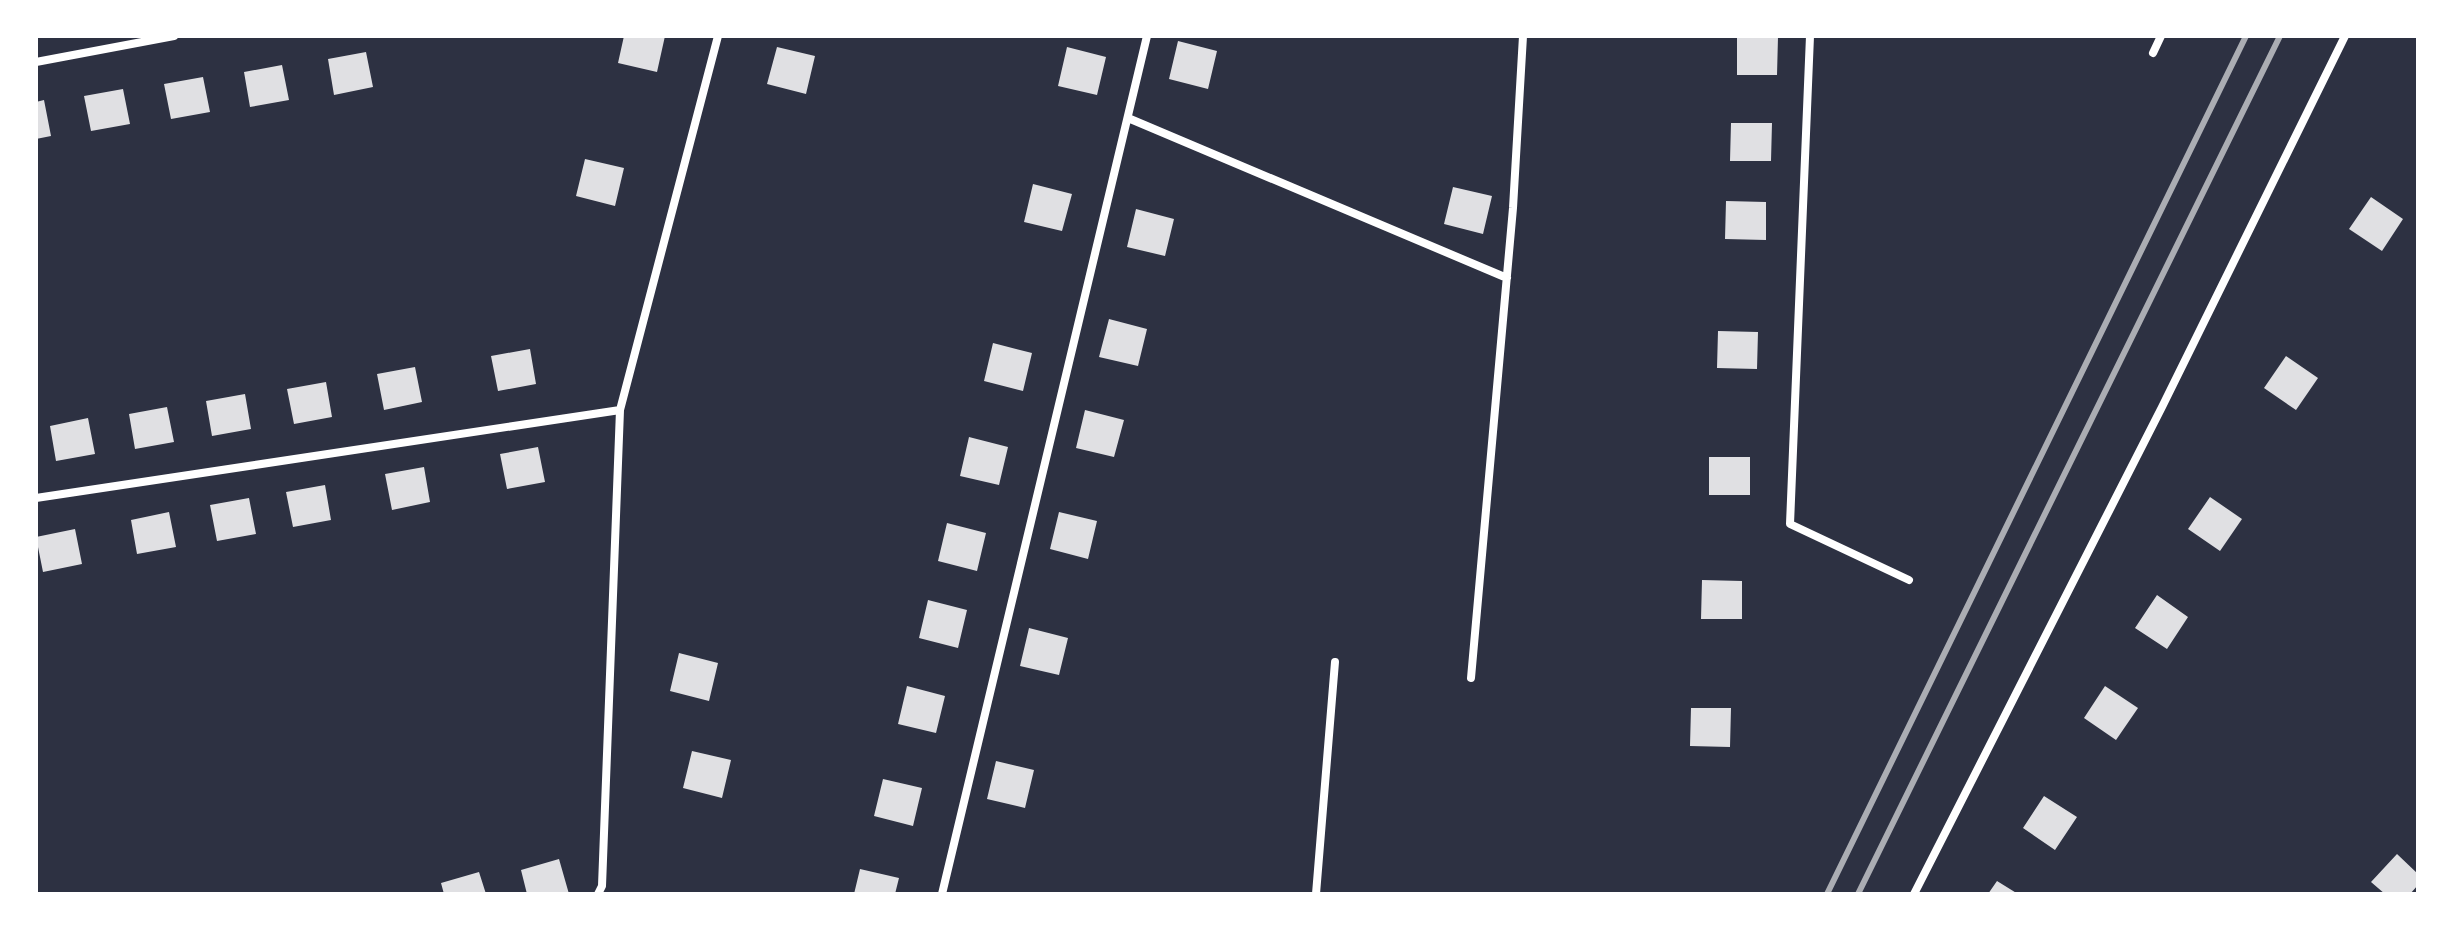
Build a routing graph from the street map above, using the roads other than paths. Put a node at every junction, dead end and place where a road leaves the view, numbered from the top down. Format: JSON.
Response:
{"nodes":[{"id":1,"x":174,"y":36,"type":"edge"},
{"id":2,"x":718,"y":36,"type":"edge"},
{"id":3,"x":1147,"y":36,"type":"edge"},
{"id":4,"x":1523,"y":36,"type":"edge"},
{"id":5,"x":1810,"y":36,"type":"edge"},
{"id":6,"x":2161,"y":36,"type":"edge"},
{"id":7,"x":2345,"y":36,"type":"edge"},
{"id":8,"x":2153,"y":53,"type":"dead end"},
{"id":9,"x":36,"y":62,"type":"edge"},
{"id":10,"x":1128,"y":118,"type":"junction"},
{"id":11,"x":1507,"y":278,"type":"junction"},
{"id":12,"x":620,"y":410,"type":"junction"},
{"id":13,"x":36,"y":498,"type":"edge"},
{"id":14,"x":1909,"y":580,"type":"dead end"},
{"id":15,"x":1335,"y":662,"type":"dead end"},
{"id":16,"x":1471,"y":678,"type":"dead end"},
{"id":17,"x":598,"y":894,"type":"edge"},
{"id":18,"x":942,"y":894,"type":"edge"},
{"id":19,"x":1316,"y":894,"type":"edge"},
{"id":20,"x":1914,"y":894,"type":"edge"}],
"edges":[{"from":1,"to":9,"type":"street"},
{"from":2,"to":12,"type":"street"},
{"from":3,"to":10,"type":"street"},
{"from":4,"to":11,"type":"street"},
{"from":5,"to":14,"type":"street"},
{"from":6,"to":8,"type":"street"},
{"from":7,"to":20,"type":"street"},
{"from":10,"to":11,"type":"street"},
{"from":10,"to":18,"type":"street"},
{"from":11,"to":16,"type":"street"},
{"from":12,"to":13,"type":"street"},
{"from":12,"to":17,"type":"street"},
{"from":15,"to":19,"type":"street"}]}
